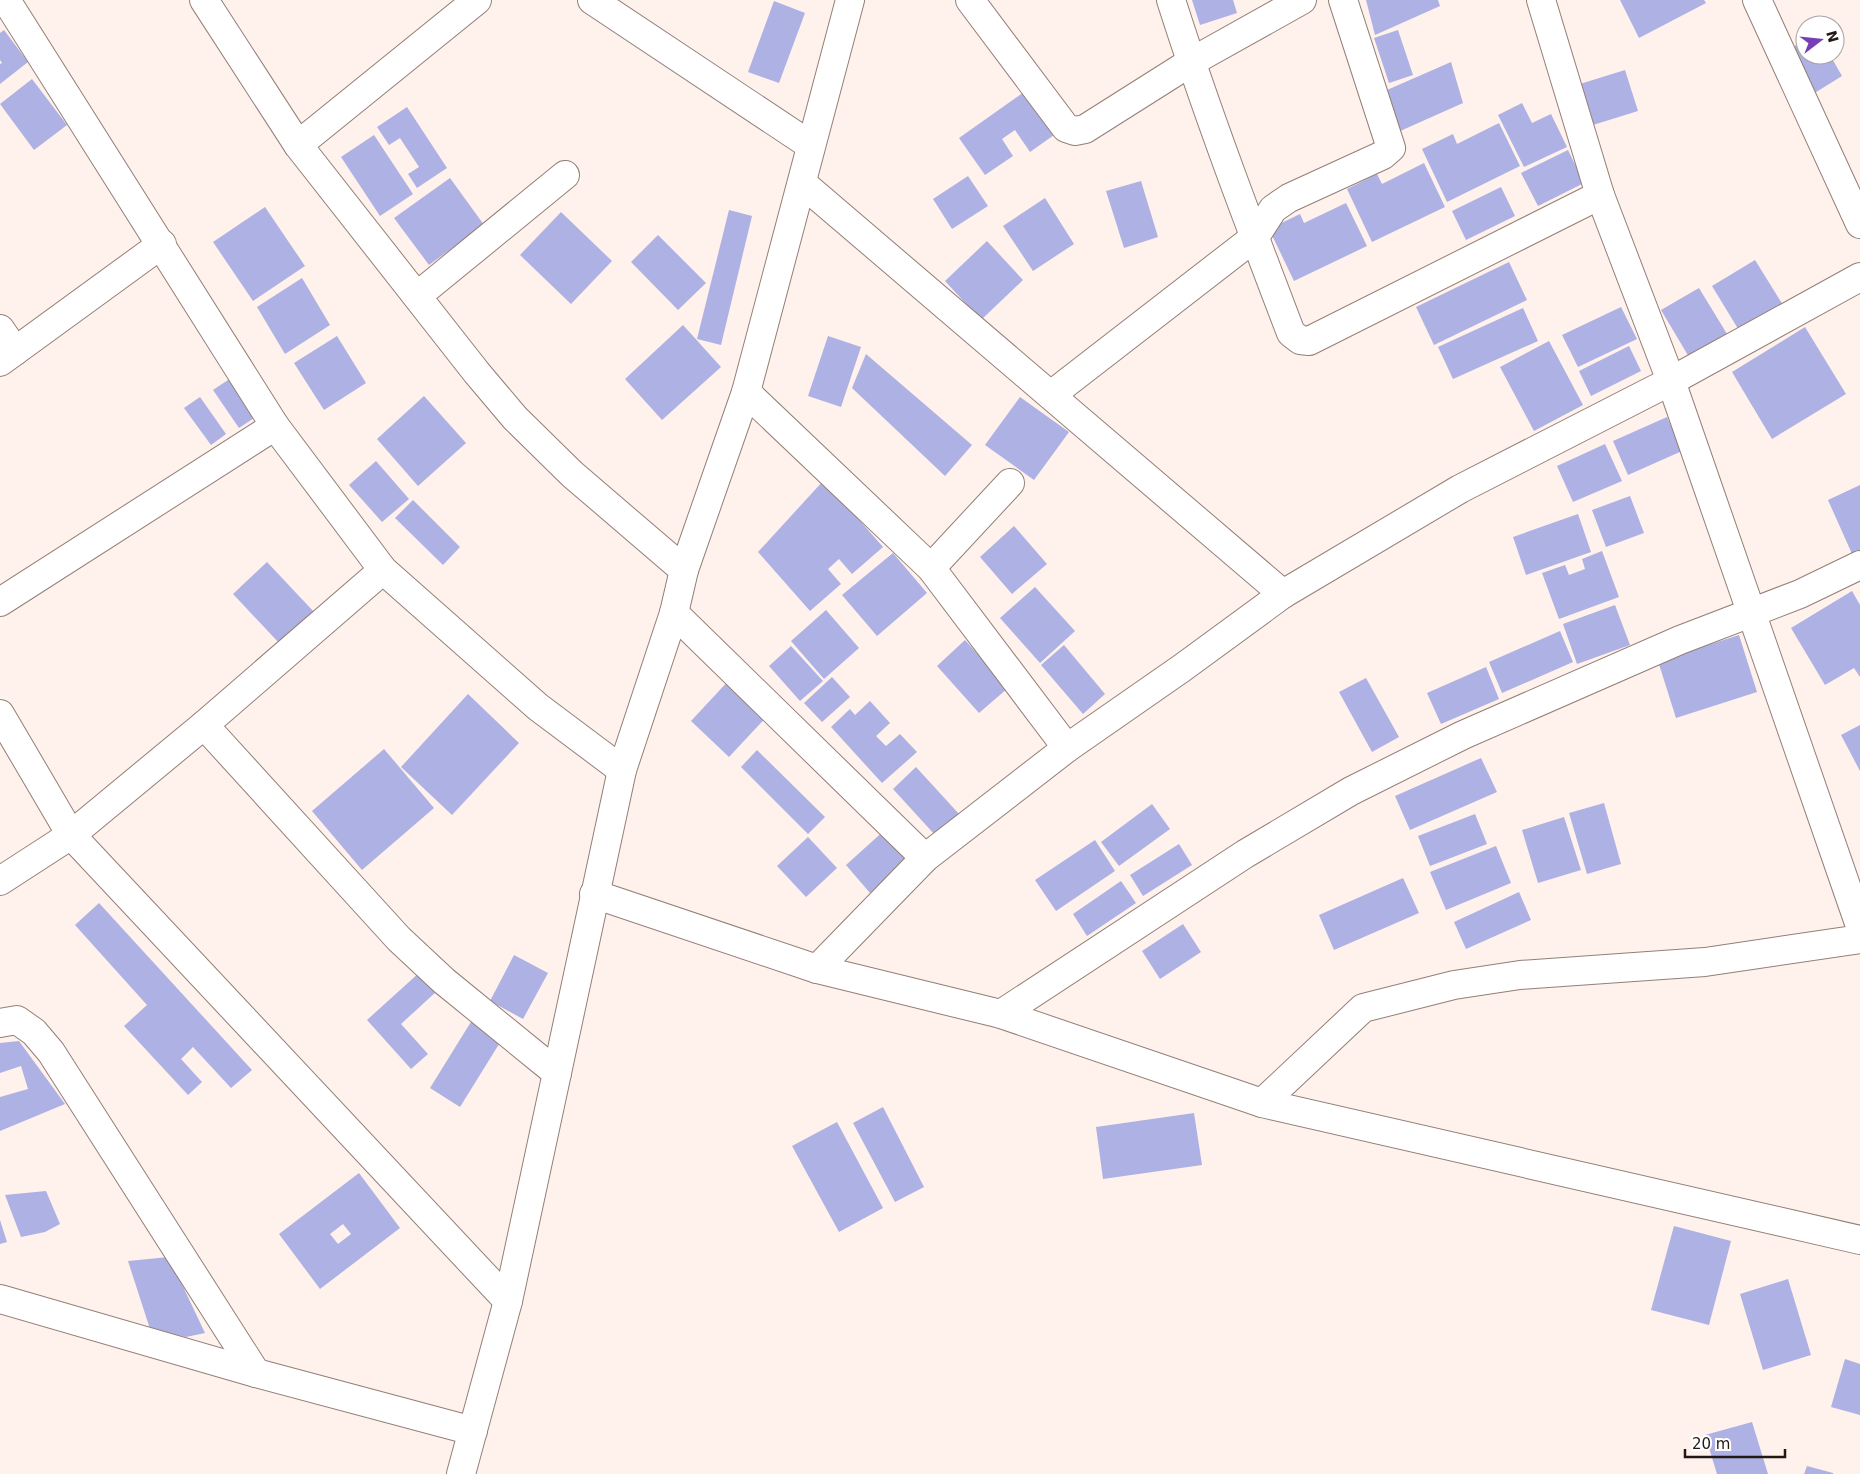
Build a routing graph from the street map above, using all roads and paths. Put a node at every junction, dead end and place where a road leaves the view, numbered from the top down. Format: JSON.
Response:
{"nodes":[{"id":1,"x":6,"y":0,"type":"edge"},
{"id":2,"x":204,"y":0,"type":"edge"},
{"id":3,"x":477,"y":0,"type":"edge"},
{"id":4,"x":592,"y":0,"type":"edge"},
{"id":5,"x":850,"y":0,"type":"edge"},
{"id":6,"x":970,"y":0,"type":"edge"},
{"id":7,"x":1171,"y":0,"type":"edge"},
{"id":8,"x":1302,"y":0,"type":"edge"},
{"id":9,"x":1343,"y":0,"type":"edge"},
{"id":10,"x":1541,"y":0,"type":"edge"},
{"id":11,"x":1757,"y":0,"type":"edge"},
{"id":12,"x":1190,"y":62,"type":"junction"},
{"id":13,"x":298,"y":145,"type":"junction"},
{"id":14,"x":810,"y":145,"type":"junction"},
{"id":15,"x":565,"y":175,"type":"dead end"},
{"id":16,"x":802,"y":183,"type":"junction"},
{"id":17,"x":1600,"y":195,"type":"junction"},
{"id":18,"x":1860,"y":224,"type":"edge"},
{"id":19,"x":1255,"y":237,"type":"junction"},
{"id":20,"x":162,"y":244,"type":"junction"},
{"id":21,"x":1860,"y":276,"type":"edge"},
{"id":22,"x":417,"y":296,"type":"junction"},
{"id":23,"x":5,"y":347,"type":"edge"},
{"id":24,"x":1671,"y":381,"type":"junction"},
{"id":25,"x":746,"y":392,"type":"junction"},
{"id":26,"x":1052,"y":395,"type":"junction"},
{"id":27,"x":274,"y":426,"type":"junction"},
{"id":28,"x":1010,"y":483,"type":"dead end"},
{"id":29,"x":1860,"y":565,"type":"edge"},
{"id":30,"x":932,"y":568,"type":"junction"},
{"id":31,"x":383,"y":570,"type":"junction"},
{"id":32,"x":684,"y":570,"type":"junction"},
{"id":33,"x":1283,"y":594,"type":"junction"},
{"id":34,"x":0,"y":602,"type":"edge"},
{"id":35,"x":674,"y":613,"type":"junction"},
{"id":36,"x":1752,"y":613,"type":"junction"},
{"id":37,"x":0,"y":714,"type":"edge"},
{"id":38,"x":204,"y":725,"type":"junction"},
{"id":39,"x":1067,"y":748,"type":"junction"},
{"id":40,"x":622,"y":770,"type":"junction"},
{"id":41,"x":71,"y":835,"type":"junction"},
{"id":42,"x":925,"y":858,"type":"junction"},
{"id":43,"x":0,"y":881,"type":"edge"},
{"id":44,"x":594,"y":894,"type":"junction"},
{"id":45,"x":1860,"y":926,"type":"edge"},
{"id":46,"x":1860,"y":939,"type":"edge"},
{"id":47,"x":817,"y":969,"type":"junction"},
{"id":48,"x":1001,"y":1014,"type":"junction"},
{"id":49,"x":0,"y":1023,"type":"edge"},
{"id":50,"x":557,"y":1073,"type":"junction"},
{"id":51,"x":1262,"y":1103,"type":"junction"},
{"id":52,"x":1860,"y":1240,"type":"edge"},
{"id":53,"x":0,"y":1299,"type":"edge"},
{"id":54,"x":508,"y":1301,"type":"junction"},
{"id":55,"x":256,"y":1373,"type":"junction"},
{"id":56,"x":473,"y":1431,"type":"junction"},
{"id":57,"x":461,"y":1474,"type":"edge"}],
"edges":[{"from":1,"to":20,"type":"street"},
{"from":2,"to":13,"type":"street"},
{"from":3,"to":13,"type":"street"},
{"from":4,"to":14,"type":"street"},
{"from":5,"to":14,"type":"street"},
{"from":6,"to":12,"type":"street"},
{"from":7,"to":12,"type":"street"},
{"from":8,"to":12,"type":"street"},
{"from":9,"to":19,"type":"street"},
{"from":10,"to":17,"type":"street"},
{"from":11,"to":18,"type":"street"},
{"from":12,"to":19,"type":"street"},
{"from":13,"to":22,"type":"street"},
{"from":14,"to":16,"type":"street"},
{"from":15,"to":22,"type":"street"},
{"from":16,"to":25,"type":"street"},
{"from":16,"to":26,"type":"street"},
{"from":17,"to":19,"type":"street"},
{"from":17,"to":24,"type":"street"},
{"from":19,"to":26,"type":"street"},
{"from":20,"to":23,"type":"street"},
{"from":20,"to":27,"type":"street"},
{"from":21,"to":24,"type":"street"},
{"from":22,"to":32,"type":"street"},
{"from":24,"to":33,"type":"street"},
{"from":24,"to":36,"type":"street"},
{"from":25,"to":30,"type":"street"},
{"from":25,"to":32,"type":"street"},
{"from":26,"to":33,"type":"street"},
{"from":27,"to":31,"type":"street"},
{"from":27,"to":34,"type":"street"},
{"from":28,"to":30,"type":"street"},
{"from":29,"to":36,"type":"street"},
{"from":30,"to":39,"type":"street"},
{"from":31,"to":38,"type":"street"},
{"from":31,"to":40,"type":"street"},
{"from":32,"to":35,"type":"street"},
{"from":33,"to":39,"type":"street"},
{"from":35,"to":40,"type":"street"},
{"from":35,"to":42,"type":"street"},
{"from":36,"to":45,"type":"street"},
{"from":36,"to":48,"type":"street"},
{"from":37,"to":41,"type":"street"},
{"from":38,"to":41,"type":"street"},
{"from":38,"to":50,"type":"street"},
{"from":39,"to":42,"type":"street"},
{"from":40,"to":44,"type":"street"},
{"from":41,"to":43,"type":"street"},
{"from":41,"to":54,"type":"street"},
{"from":42,"to":47,"type":"street"},
{"from":44,"to":47,"type":"street"},
{"from":44,"to":50,"type":"street"},
{"from":46,"to":51,"type":"street"},
{"from":47,"to":48,"type":"street"},
{"from":48,"to":51,"type":"street"},
{"from":49,"to":55,"type":"street"},
{"from":50,"to":54,"type":"street"},
{"from":51,"to":52,"type":"street"},
{"from":53,"to":55,"type":"street"},
{"from":54,"to":56,"type":"street"},
{"from":55,"to":56,"type":"street"},
{"from":56,"to":57,"type":"street"}]}
